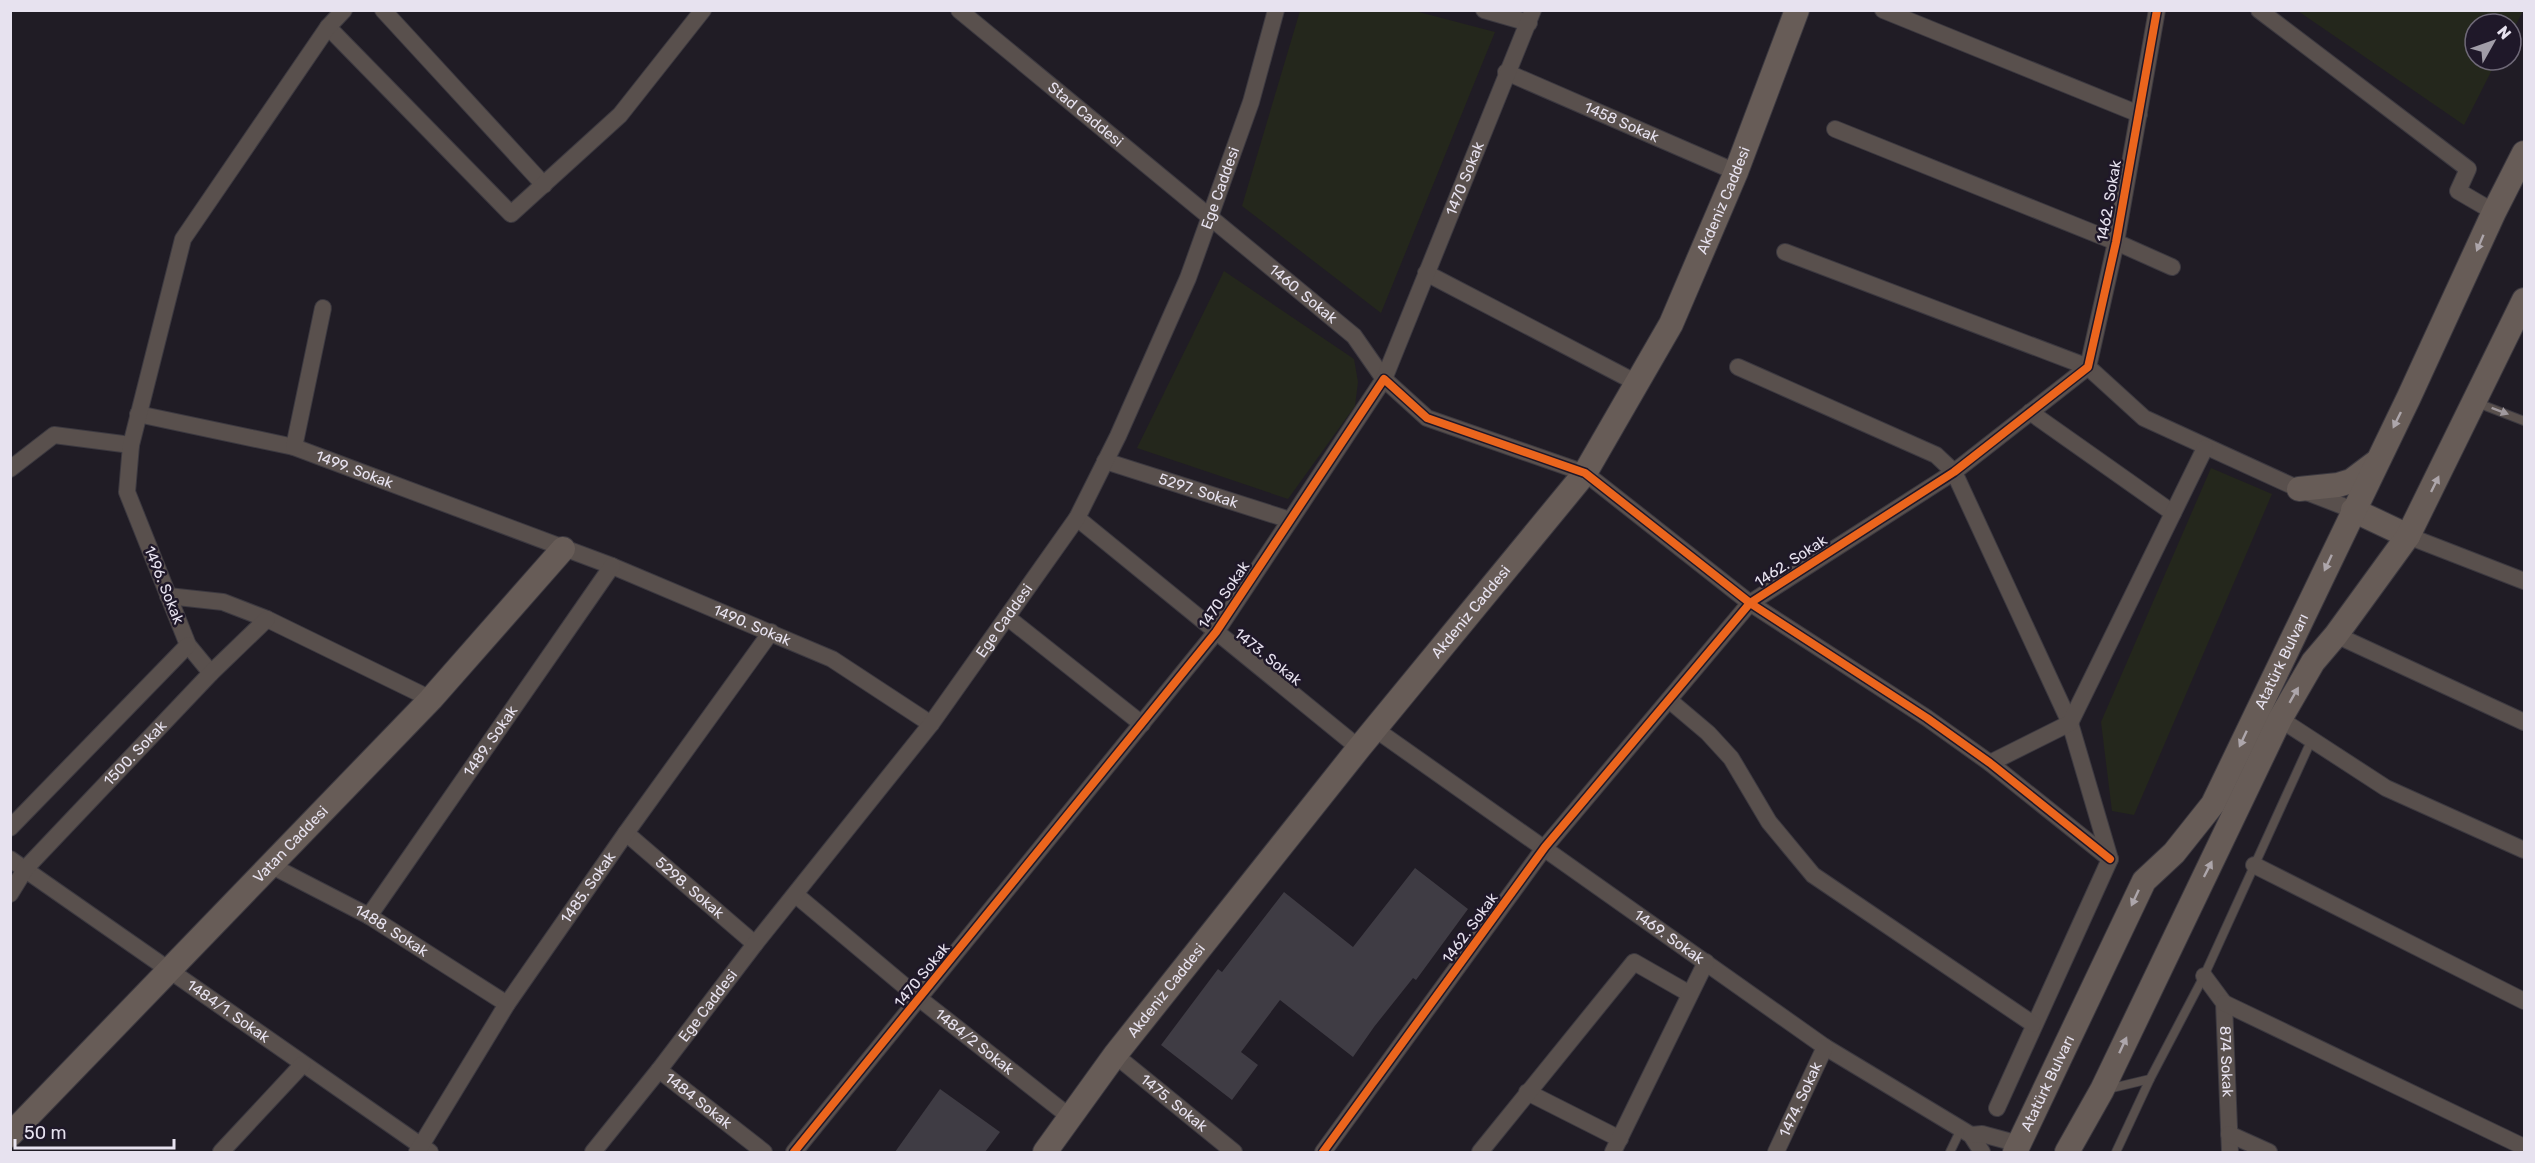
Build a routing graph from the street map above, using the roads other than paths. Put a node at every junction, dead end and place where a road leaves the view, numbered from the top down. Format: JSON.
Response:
{"nodes":[{"id":1,"x":344,"y":10,"type":"edge"},
{"id":2,"x":383,"y":10,"type":"edge"},
{"id":3,"x":703,"y":10,"type":"edge"},
{"id":4,"x":958,"y":10,"type":"edge"},
{"id":5,"x":1276,"y":10,"type":"edge"},
{"id":6,"x":1484,"y":10,"type":"edge"},
{"id":7,"x":1797,"y":10,"type":"edge"},
{"id":8,"x":1883,"y":10,"type":"edge"},
{"id":9,"x":2157,"y":10,"type":"edge"},
{"id":10,"x":2259,"y":10,"type":"edge"},
{"id":11,"x":1531,"y":17,"type":"edge"},
{"id":12,"x":328,"y":27,"type":"junction"},
{"id":13,"x":1506,"y":72,"type":"junction"},
{"id":14,"x":2139,"y":114,"type":"junction"},
{"id":15,"x":1835,"y":129,"type":"dead end"},
{"id":16,"x":2524,"y":153,"type":"edge"},
{"id":17,"x":1736,"y":172,"type":"junction"},
{"id":18,"x":544,"y":184,"type":"junction"},
{"id":19,"x":2494,"y":212,"type":"junction"},
{"id":20,"x":1210,"y":218,"type":"junction"},
{"id":21,"x":2116,"y":242,"type":"junction"},
{"id":22,"x":1785,"y":252,"type":"dead end"},
{"id":23,"x":2172,"y":267,"type":"dead end"},
{"id":24,"x":1426,"y":273,"type":"junction"},
{"id":25,"x":2524,"y":300,"type":"edge"},
{"id":26,"x":323,"y":308,"type":"dead end"},
{"id":27,"x":1738,"y":367,"type":"dead end"},
{"id":28,"x":2088,"y":367,"type":"junction"},
{"id":29,"x":1384,"y":379,"type":"junction"},
{"id":30,"x":1637,"y":382,"type":"junction"},
{"id":31,"x":2475,"y":402,"type":"junction"},
{"id":32,"x":2030,"y":412,"type":"junction"},
{"id":33,"x":138,"y":414,"type":"junction"},
{"id":34,"x":2524,"y":421,"type":"edge"},
{"id":35,"x":131,"y":445,"type":"junction"},
{"id":36,"x":294,"y":447,"type":"junction"},
{"id":37,"x":2205,"y":448,"type":"junction"},
{"id":38,"x":2379,"y":460,"type":"junction"},
{"id":39,"x":1105,"y":461,"type":"junction"},
{"id":40,"x":10,"y":469,"type":"edge"},
{"id":41,"x":1954,"y":472,"type":"junction"},
{"id":42,"x":1585,"y":473,"type":"junction"},
{"id":43,"x":2299,"y":489,"type":"junction"},
{"id":44,"x":2353,"y":510,"type":"junction"},
{"id":45,"x":2173,"y":513,"type":"junction"},
{"id":46,"x":1077,"y":518,"type":"junction"},
{"id":47,"x":1290,"y":520,"type":"junction"},
{"id":48,"x":2408,"y":536,"type":"junction"},
{"id":49,"x":563,"y":549,"type":"junction"},
{"id":50,"x":612,"y":566,"type":"junction"},
{"id":51,"x":2524,"y":581,"type":"edge"},
{"id":52,"x":168,"y":596,"type":"junction"},
{"id":53,"x":1750,"y":603,"type":"junction"},
{"id":54,"x":1007,"y":617,"type":"junction"},
{"id":55,"x":267,"y":619,"type":"junction"},
{"id":56,"x":771,"y":632,"type":"junction"},
{"id":57,"x":1216,"y":633,"type":"junction"},
{"id":58,"x":2336,"y":634,"type":"junction"},
{"id":59,"x":188,"y":645,"type":"junction"},
{"id":60,"x":211,"y":673,"type":"junction"},
{"id":61,"x":431,"y":699,"type":"junction"},
{"id":62,"x":1669,"y":700,"type":"junction"},
{"id":63,"x":2280,"y":719,"type":"junction"},
{"id":64,"x":2070,"y":723,"type":"junction"},
{"id":65,"x":2524,"y":723,"type":"edge"},
{"id":66,"x":931,"y":724,"type":"junction"},
{"id":67,"x":1142,"y":724,"type":"junction"},
{"id":68,"x":1375,"y":729,"type":"junction"},
{"id":69,"x":2312,"y":739,"type":"junction"},
{"id":70,"x":1359,"y":748,"type":"junction"},
{"id":71,"x":1990,"y":763,"type":"junction"},
{"id":72,"x":10,"y":828,"type":"edge"},
{"id":73,"x":626,"y":833,"type":"junction"},
{"id":74,"x":1545,"y":848,"type":"junction"},
{"id":75,"x":2524,"y":850,"type":"edge"},
{"id":76,"x":2110,"y":858,"type":"junction"},
{"id":77,"x":10,"y":859,"type":"edge"},
{"id":78,"x":270,"y":865,"type":"junction"},
{"id":79,"x":2254,"y":865,"type":"junction"},
{"id":80,"x":26,"y":868,"type":"junction"},
{"id":81,"x":10,"y":894,"type":"edge"},
{"id":82,"x":796,"y":895,"type":"junction"},
{"id":83,"x":369,"y":916,"type":"junction"},
{"id":84,"x":755,"y":944,"type":"junction"},
{"id":85,"x":1706,"y":962,"type":"junction"},
{"id":86,"x":168,"y":970,"type":"junction"},
{"id":87,"x":2204,"y":976,"type":"junction"},
{"id":88,"x":1690,"y":994,"type":"junction"},
{"id":89,"x":920,"y":999,"type":"junction"},
{"id":90,"x":2524,"y":1001,"type":"edge"},
{"id":91,"x":507,"y":1004,"type":"junction"},
{"id":92,"x":2224,"y":1004,"type":"junction"},
{"id":93,"x":2033,"y":1024,"type":"junction"},
{"id":94,"x":1825,"y":1047,"type":"junction"},
{"id":95,"x":1115,"y":1055,"type":"junction"},
{"id":96,"x":303,"y":1064,"type":"junction"},
{"id":97,"x":659,"y":1070,"type":"junction"},
{"id":98,"x":2150,"y":1079,"type":"junction"},
{"id":99,"x":2102,"y":1090,"type":"junction"},
{"id":100,"x":1527,"y":1092,"type":"junction"},
{"id":101,"x":1997,"y":1108,"type":"dead end"},
{"id":102,"x":1070,"y":1118,"type":"junction"},
{"id":103,"x":1966,"y":1132,"type":"junction"},
{"id":104,"x":2229,"y":1134,"type":"junction"},
{"id":105,"x":10,"y":1135,"type":"edge"},
{"id":106,"x":1616,"y":1146,"type":"edge"},
{"id":107,"x":2524,"y":1147,"type":"edge"},
{"id":108,"x":2024,"y":1150,"type":"edge"},
{"id":109,"x":423,"y":1151,"type":"edge"},
{"id":110,"x":221,"y":1152,"type":"edge"},
{"id":111,"x":592,"y":1152,"type":"edge"},
{"id":112,"x":764,"y":1152,"type":"edge"},
{"id":113,"x":794,"y":1152,"type":"edge"},
{"id":114,"x":1045,"y":1152,"type":"edge"},
{"id":115,"x":1234,"y":1152,"type":"edge"},
{"id":116,"x":1323,"y":1152,"type":"edge"},
{"id":117,"x":1480,"y":1152,"type":"edge"},
{"id":118,"x":1776,"y":1152,"type":"edge"},
{"id":119,"x":1950,"y":1152,"type":"edge"},
{"id":120,"x":1982,"y":1152,"type":"edge"},
{"id":121,"x":2067,"y":1152,"type":"edge"},
{"id":122,"x":2116,"y":1152,"type":"edge"},
{"id":123,"x":2230,"y":1152,"type":"edge"},
{"id":124,"x":2269,"y":1152,"type":"edge"}],
"edges":[{"from":1,"to":12,"type":"street"},
{"from":2,"to":18,"type":"street"},
{"from":3,"to":18,"type":"street"},
{"from":4,"to":20,"type":"street","name":"Stad Caddesi"},
{"from":5,"to":20,"type":"street","name":"Ege Caddesi"},
{"from":6,"to":11,"type":"street"},
{"from":7,"to":17,"type":"main road","name":"Akdeniz Caddesi"},
{"from":8,"to":14,"type":"street"},
{"from":9,"to":14,"type":"street","name":"1462. Sokak"},
{"from":10,"to":19,"type":"street"},
{"from":11,"to":13,"type":"street","name":"1470 Sokak"},
{"from":12,"to":18,"type":"street"},
{"from":12,"to":33,"type":"street"},
{"from":13,"to":17,"type":"street","name":"1458 Sokak"},
{"from":13,"to":24,"type":"street","name":"1470 Sokak"},
{"from":14,"to":21,"type":"street","name":"1462. Sokak"},
{"from":15,"to":21,"type":"street"},
{"from":16,"to":19,"type":"main road","name":"Atatürk Bulvarı"},
{"from":17,"to":30,"type":"main road","name":"Akdeniz Caddesi"},
{"from":19,"to":38,"type":"main road","name":"Atatürk Bulvarı","one_way":true},
{"from":20,"to":29,"type":"street","name":"1460. Sokak"},
{"from":20,"to":39,"type":"street","name":"Ege Caddesi"},
{"from":21,"to":23,"type":"street"},
{"from":21,"to":28,"type":"street","name":"1462. Sokak"},
{"from":22,"to":28,"type":"street"},
{"from":24,"to":29,"type":"street","name":"1470 Sokak"},
{"from":24,"to":30,"type":"street"},
{"from":25,"to":31,"type":"main road","name":"Atatürk Bulvarı"},
{"from":26,"to":36,"type":"street"},
{"from":27,"to":41,"type":"street"},
{"from":28,"to":32,"type":"street","name":"1462. Sokak"},
{"from":28,"to":37,"type":"street"},
{"from":29,"to":42,"type":"street"},
{"from":29,"to":47,"type":"street","name":"1470 Sokak"},
{"from":30,"to":42,"type":"main road","name":"Akdeniz Caddesi"},
{"from":31,"to":34,"type":"lane","one_way":true},
{"from":48,"to":31,"type":"main road","name":"Atatürk Bulvarı","one_way":true},
{"from":32,"to":41,"type":"street","name":"1462. Sokak"},
{"from":32,"to":45,"type":"street"},
{"from":33,"to":35,"type":"street"},
{"from":33,"to":36,"type":"street","name":"1499. Sokak"},
{"from":35,"to":40,"type":"street"},
{"from":35,"to":52,"type":"street","name":"1496. Sokak"},
{"from":36,"to":49,"type":"street","name":"1499. Sokak"},
{"from":37,"to":43,"type":"street"},
{"from":37,"to":45,"type":"street"},
{"from":38,"to":43,"type":"main road"},
{"from":38,"to":44,"type":"main road","name":"Atatürk Bulvarı"},
{"from":39,"to":46,"type":"street","name":"Ege Caddesi"},
{"from":39,"to":47,"type":"street","name":"5297. Sokak"},
{"from":41,"to":53,"type":"street","name":"1462. Sokak"},
{"from":41,"to":64,"type":"street"},
{"from":42,"to":53,"type":"street"},
{"from":42,"to":68,"type":"main road","name":"Akdeniz Caddesi"},
{"from":43,"to":44,"type":"street"},
{"from":44,"to":48,"type":"main road"},
{"from":44,"to":108,"type":"main road","name":"Atatürk Bulvarı","one_way":true},
{"from":45,"to":64,"type":"street"},
{"from":46,"to":54,"type":"street","name":"Ege Caddesi"},
{"from":46,"to":57,"type":"street","name":"1473. Sokak"},
{"from":47,"to":57,"type":"street","name":"1470 Sokak"},
{"from":48,"to":51,"type":"street"},
{"from":48,"to":58,"type":"main road","name":"Atatürk Bulvarı"},
{"from":49,"to":50,"type":"street","name":"1490. Sokak"},
{"from":49,"to":61,"type":"main road","name":"Vatan Caddesi"},
{"from":50,"to":56,"type":"street","name":"1490. Sokak"},
{"from":50,"to":83,"type":"street","name":"1489. Sokak"},
{"from":52,"to":55,"type":"street"},
{"from":52,"to":59,"type":"street","name":"1496. Sokak"},
{"from":53,"to":62,"type":"street","name":"1462. Sokak"},
{"from":53,"to":71,"type":"street"},
{"from":54,"to":66,"type":"street","name":"Ege Caddesi"},
{"from":54,"to":67,"type":"street"},
{"from":55,"to":60,"type":"street","name":"1500. Sokak"},
{"from":55,"to":61,"type":"street"},
{"from":56,"to":66,"type":"street","name":"1490. Sokak"},
{"from":56,"to":73,"type":"street","name":"1485. Sokak"},
{"from":57,"to":67,"type":"street","name":"1470 Sokak"},
{"from":57,"to":70,"type":"street","name":"1473. Sokak"},
{"from":63,"to":58,"type":"main road","name":"Atatürk Bulvarı","one_way":true},
{"from":58,"to":65,"type":"street"},
{"from":59,"to":60,"type":"street","name":"1496. Sokak"},
{"from":59,"to":72,"type":"street"},
{"from":60,"to":80,"type":"street","name":"1500. Sokak"},
{"from":61,"to":78,"type":"main road","name":"Vatan Caddesi"},
{"from":62,"to":74,"type":"street","name":"1462. Sokak"},
{"from":62,"to":93,"type":"street"},
{"from":63,"to":69,"type":"street"},
{"from":99,"to":63,"type":"main road","name":"Atatürk Bulvarı","one_way":true},
{"from":64,"to":71,"type":"street"},
{"from":64,"to":76,"type":"street"},
{"from":66,"to":82,"type":"street","name":"Ege Caddesi"},
{"from":67,"to":89,"type":"street","name":"1470 Sokak"},
{"from":68,"to":70,"type":"main road","name":"Akdeniz Caddesi"},
{"from":68,"to":74,"type":"street","name":"1469. Sokak"},
{"from":69,"to":75,"type":"street"},
{"from":69,"to":79,"type":"lane"},
{"from":70,"to":95,"type":"main road","name":"Akdeniz Caddesi"},
{"from":71,"to":76,"type":"street"},
{"from":73,"to":84,"type":"street","name":"5298. Sokak"},
{"from":73,"to":91,"type":"street","name":"1485. Sokak"},
{"from":74,"to":85,"type":"street","name":"1469. Sokak"},
{"from":74,"to":116,"type":"street","name":"1462. Sokak"},
{"from":76,"to":93,"type":"street"},
{"from":77,"to":80,"type":"street","name":"1484/1. Sokak"},
{"from":78,"to":83,"type":"street","name":"1488. Sokak"},
{"from":78,"to":86,"type":"main road","name":"Vatan Caddesi"},
{"from":79,"to":87,"type":"lane"},
{"from":79,"to":90,"type":"street"},
{"from":80,"to":81,"type":"street","name":"1500. Sokak"},
{"from":80,"to":86,"type":"street","name":"1484/1. Sokak"},
{"from":82,"to":84,"type":"street","name":"Ege Caddesi"},
{"from":82,"to":89,"type":"street","name":"1484/2 Sokak"},
{"from":83,"to":91,"type":"street","name":"1488. Sokak"},
{"from":84,"to":97,"type":"street","name":"Ege Caddesi"},
{"from":85,"to":88,"type":"street"},
{"from":85,"to":94,"type":"street","name":"1469. Sokak"},
{"from":86,"to":96,"type":"street","name":"1484/1. Sokak"},
{"from":86,"to":105,"type":"main road","name":"Vatan Caddesi"},
{"from":87,"to":92,"type":"street","name":"874 Sokak"},
{"from":87,"to":98,"type":"lane"},
{"from":88,"to":100,"type":"street"},
{"from":88,"to":106,"type":"street"},
{"from":89,"to":102,"type":"street","name":"1484/2 Sokak"},
{"from":89,"to":113,"type":"street","name":"1470 Sokak"},
{"from":91,"to":109,"type":"street","name":"1485. Sokak"},
{"from":92,"to":104,"type":"street","name":"874 Sokak"},
{"from":92,"to":107,"type":"street"},
{"from":93,"to":101,"type":"street"},
{"from":94,"to":103,"type":"street","name":"1469. Sokak"},
{"from":94,"to":118,"type":"street","name":"1474. Sokak"},
{"from":95,"to":102,"type":"main road","name":"Akdeniz Caddesi"},
{"from":95,"to":115,"type":"street","name":"1475. Sokak"},
{"from":96,"to":109,"type":"street","name":"1484/1. Sokak"},
{"from":96,"to":110,"type":"street"},
{"from":97,"to":111,"type":"street","name":"Ege Caddesi"},
{"from":97,"to":112,"type":"street","name":"1484 Sokak"},
{"from":98,"to":99,"type":"lane"},
{"from":98,"to":122,"type":"lane"},
{"from":99,"to":121,"type":"main road","name":"Atatürk Bulvarı"},
{"from":100,"to":106,"type":"street"},
{"from":100,"to":117,"type":"street"},
{"from":102,"to":114,"type":"main road","name":"Akdeniz Caddesi"},
{"from":103,"to":108,"type":"street","name":"1469. Sokak"},
{"from":103,"to":119,"type":"lane"},
{"from":103,"to":120,"type":"street","name":"1469. Sokak"},
{"from":104,"to":123,"type":"street","name":"874 Sokak"},
{"from":104,"to":124,"type":"street"}]}
